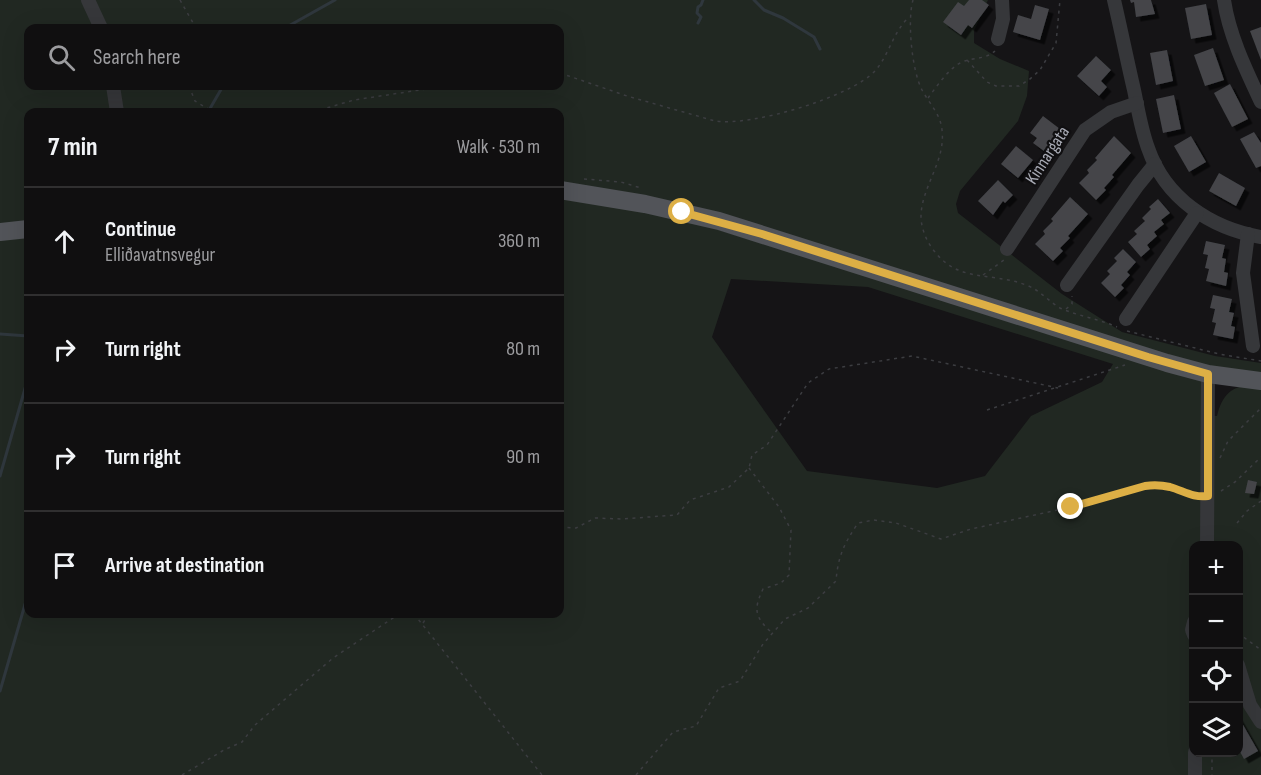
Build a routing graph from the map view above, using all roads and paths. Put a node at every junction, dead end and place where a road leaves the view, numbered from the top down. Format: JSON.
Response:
{"nodes":[{"id":1,"x":88,"y":0,"type":"edge"},
{"id":2,"x":180,"y":0,"type":"edge"},
{"id":3,"x":1002,"y":0,"type":"edge"},
{"id":4,"x":1060,"y":0,"type":"edge"},
{"id":5,"x":1114,"y":0,"type":"edge"},
{"id":6,"x":1224,"y":0,"type":"edge"},
{"id":7,"x":910,"y":15,"type":"dead end"},
{"id":8,"x":99,"y":24,"type":"edge"},
{"id":9,"x":194,"y":24,"type":"edge"},
{"id":10,"x":999,"y":39,"type":"joint"},
{"id":11,"x":967,"y":60,"type":"junction"},
{"id":12,"x":564,"y":74,"type":"edge"},
{"id":13,"x":114,"y":90,"type":"edge"},
{"id":14,"x":191,"y":90,"type":"edge"},
{"id":15,"x":418,"y":90,"type":"edge"},
{"id":16,"x":928,"y":98,"type":"dead end"},
{"id":17,"x":1261,"y":102,"type":"edge"},
{"id":18,"x":1137,"y":103,"type":"junction"},
{"id":19,"x":116,"y":108,"type":"edge"},
{"id":20,"x":206,"y":108,"type":"edge"},
{"id":21,"x":326,"y":108,"type":"edge"},
{"id":22,"x":1155,"y":164,"type":"junction"},
{"id":23,"x":564,"y":191,"type":"edge"},
{"id":24,"x":1197,"y":213,"type":"junction"},
{"id":25,"x":24,"y":229,"type":"edge"},
{"id":26,"x":0,"y":232,"type":"edge"},
{"id":27,"x":1255,"y":236,"type":"edge"},
{"id":28,"x":1007,"y":249,"type":"joint"},
{"id":29,"x":983,"y":275,"type":"dead end"},
{"id":30,"x":1066,"y":285,"type":"joint"},
{"id":31,"x":1065,"y":309,"type":"dead end"},
{"id":32,"x":1126,"y":319,"type":"dead end"},
{"id":33,"x":1253,"y":346,"type":"dead end"},
{"id":34,"x":1126,"y":365,"type":"dead end"},
{"id":35,"x":1208,"y":374,"type":"junction"},
{"id":36,"x":1261,"y":381,"type":"edge"},
{"id":37,"x":1058,"y":388,"type":"junction"},
{"id":38,"x":1261,"y":408,"type":"edge"},
{"id":39,"x":987,"y":410,"type":"dead end"},
{"id":40,"x":1261,"y":457,"type":"edge"},
{"id":41,"x":1219,"y":462,"type":"dead end"},
{"id":42,"x":749,"y":468,"type":"junction"},
{"id":43,"x":1208,"y":496,"type":"junction"},
{"id":44,"x":1261,"y":501,"type":"edge"},
{"id":45,"x":1237,"y":523,"type":"dead end"},
{"id":46,"x":564,"y":526,"type":"edge"},
{"id":47,"x":1207,"y":541,"type":"edge"},
{"id":48,"x":393,"y":618,"type":"edge"},
{"id":49,"x":418,"y":618,"type":"edge"},
{"id":50,"x":426,"y":618,"type":"edge"},
{"id":51,"x":422,"y":623,"type":"junction"},
{"id":52,"x":772,"y":634,"type":"junction"},
{"id":53,"x":1243,"y":636,"type":"edge"},
{"id":54,"x":1261,"y":650,"type":"edge"},
{"id":55,"x":1243,"y":680,"type":"edge"},
{"id":56,"x":1261,"y":722,"type":"edge"},
{"id":57,"x":1195,"y":757,"type":"edge"},
{"id":58,"x":1212,"y":757,"type":"edge"},
{"id":59,"x":182,"y":775,"type":"edge"},
{"id":60,"x":542,"y":775,"type":"edge"},
{"id":61,"x":636,"y":775,"type":"edge"},
{"id":62,"x":1195,"y":775,"type":"edge"},
{"id":63,"x":1212,"y":775,"type":"edge"}],
"edges":[{"from":1,"to":8,"type":"street"},
{"from":2,"to":9,"type":"path"},
{"from":3,"to":10,"type":"street"},
{"from":4,"to":11,"type":"path"},
{"from":5,"to":18,"type":"street"},
{"from":6,"to":17,"type":"street"},
{"from":7,"to":12,"type":"path"},
{"from":10,"to":11,"type":"path"},
{"from":11,"to":16,"type":"path"},
{"from":13,"to":19,"type":"street"},
{"from":14,"to":20,"type":"path"},
{"from":15,"to":21,"type":"path"},
{"from":18,"to":22,"type":"street"},
{"from":18,"to":28,"type":"street","name":"Kinnargata"},
{"from":22,"to":24,"type":"street"},
{"from":22,"to":30,"type":"street"},
{"from":23,"to":35,"type":"main road"},
{"from":24,"to":27,"type":"street"},
{"from":24,"to":32,"type":"street"},
{"from":25,"to":26,"type":"main road"},
{"from":27,"to":33,"type":"street"},
{"from":28,"to":29,"type":"path"},
{"from":30,"to":31,"type":"path"},
{"from":34,"to":37,"type":"path"},
{"from":35,"to":36,"type":"main road"},
{"from":35,"to":43,"type":"street"},
{"from":37,"to":39,"type":"path"},
{"from":37,"to":42,"type":"path"},
{"from":38,"to":41,"type":"path"},
{"from":40,"to":43,"type":"path"},
{"from":42,"to":46,"type":"path"},
{"from":42,"to":52,"type":"path"},
{"from":43,"to":47,"type":"street"},
{"from":43,"to":52,"type":"path"},
{"from":44,"to":45,"type":"path"},
{"from":48,"to":59,"type":"path"},
{"from":49,"to":51,"type":"path"},
{"from":50,"to":51,"type":"path"},
{"from":51,"to":60,"type":"path"},
{"from":52,"to":61,"type":"path"},
{"from":53,"to":54,"type":"path"},
{"from":55,"to":56,"type":"street"},
{"from":57,"to":62,"type":"street"},
{"from":58,"to":63,"type":"path"}]}
